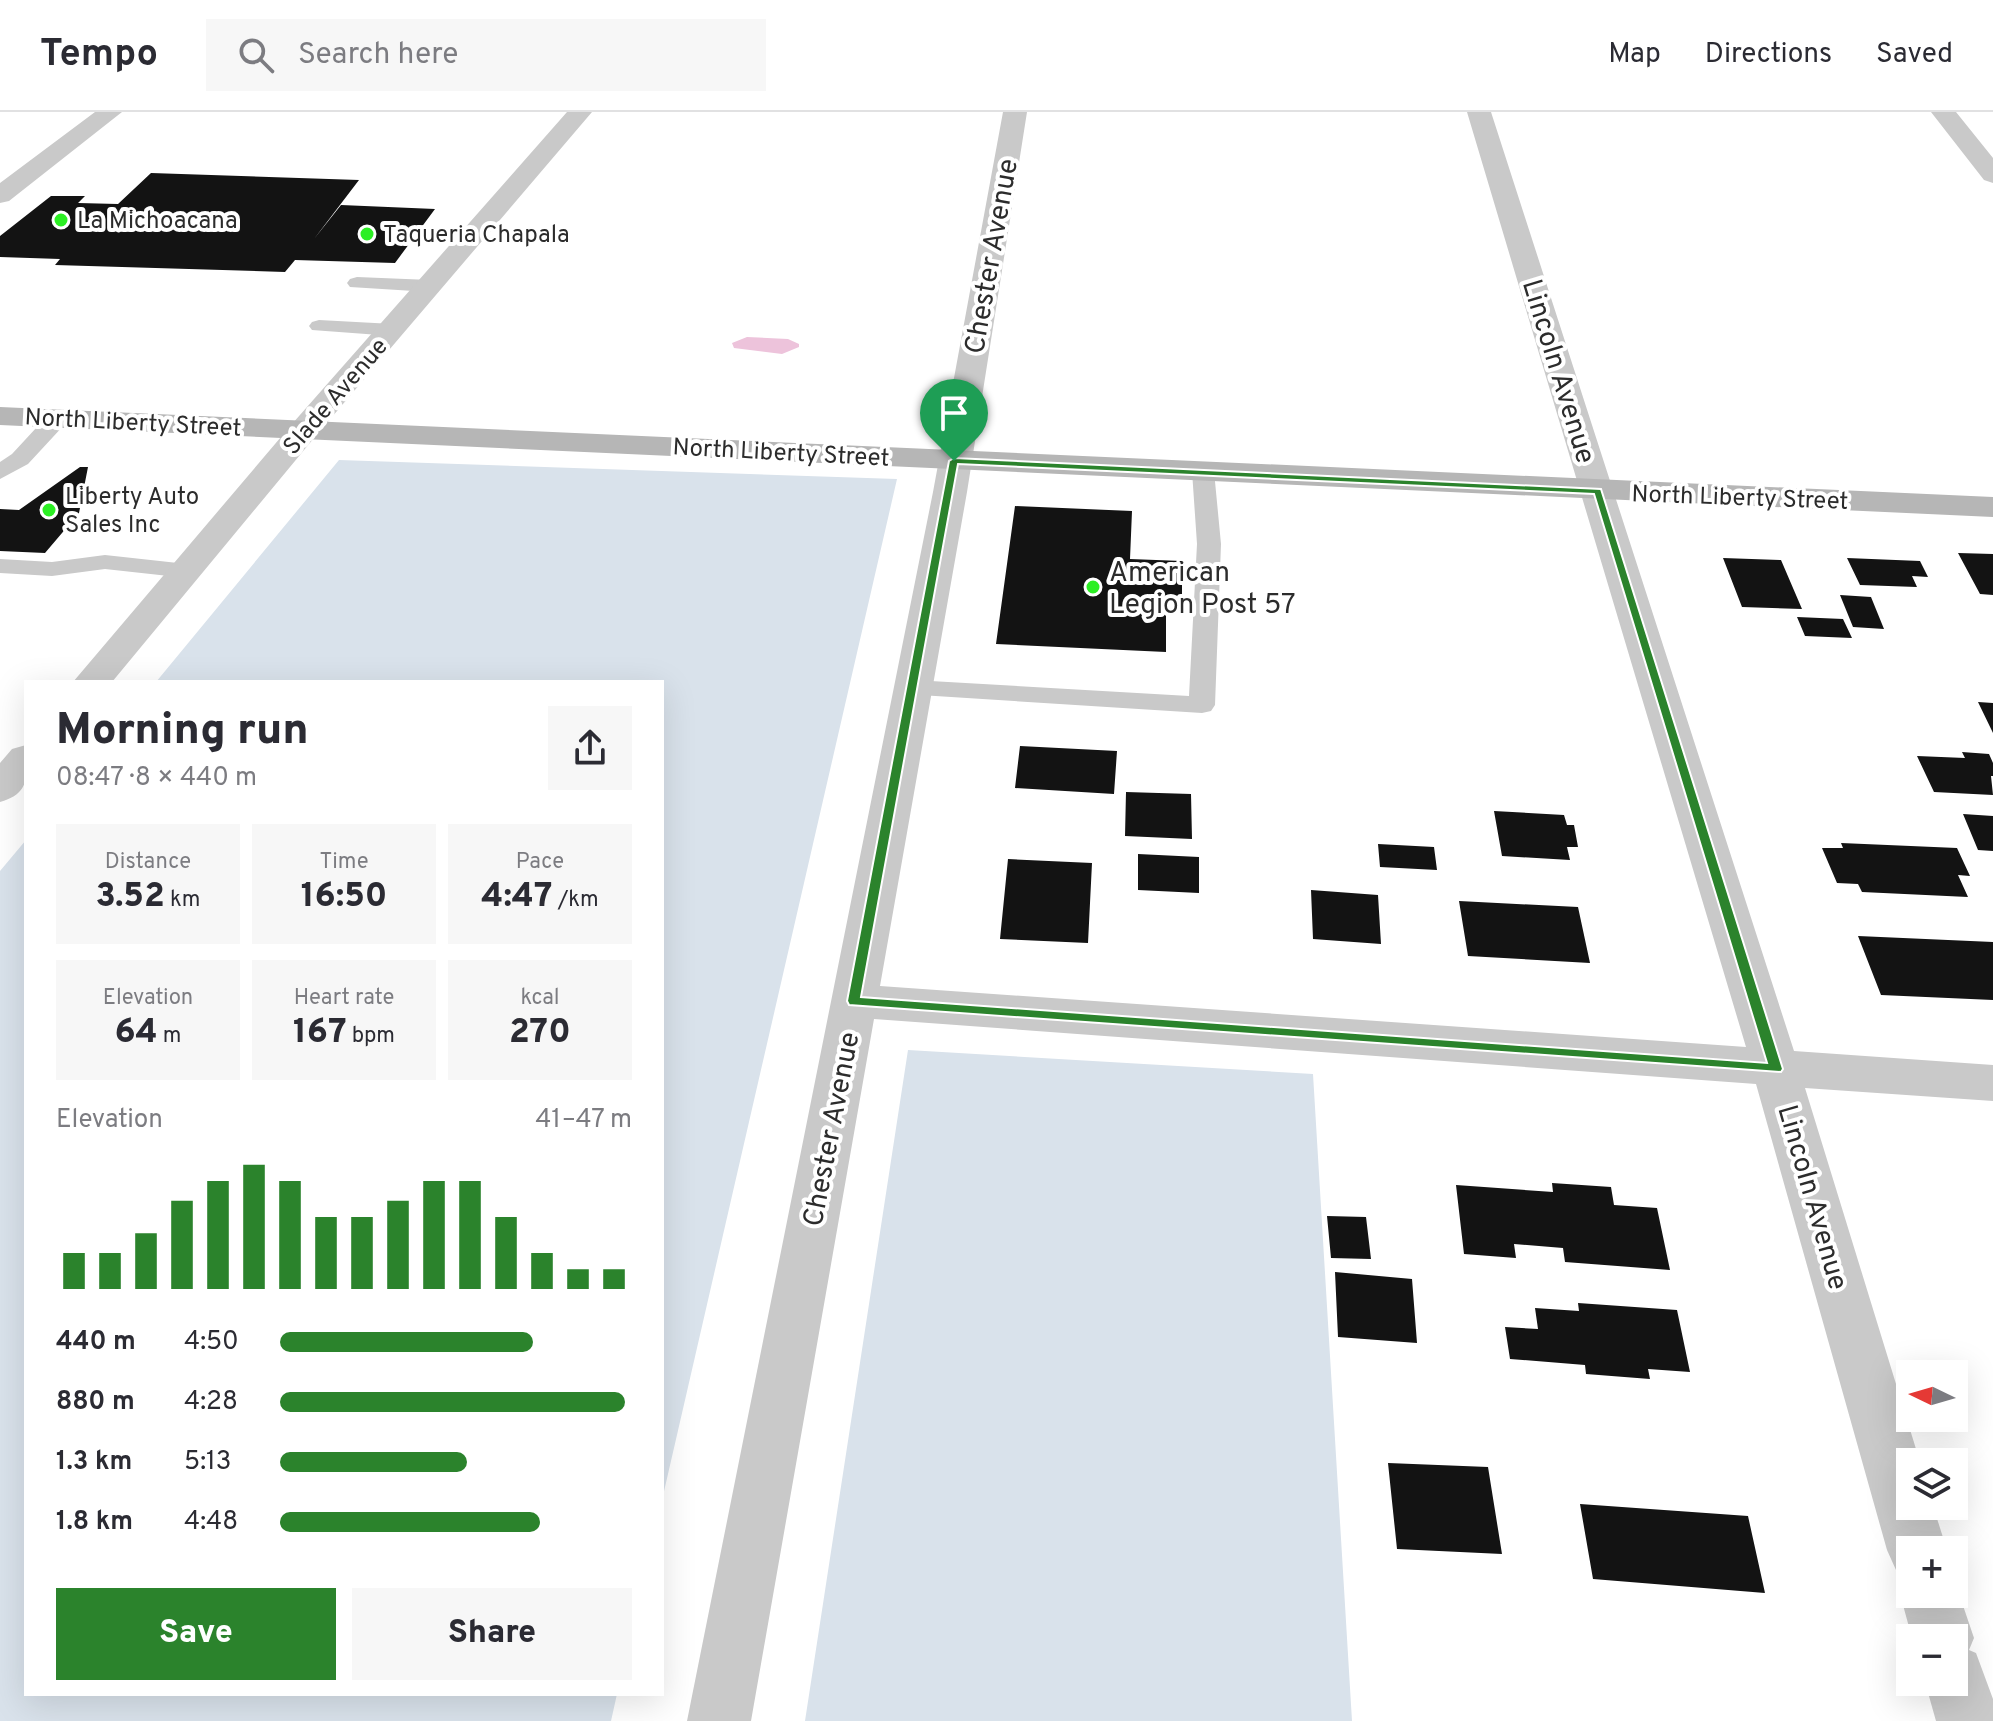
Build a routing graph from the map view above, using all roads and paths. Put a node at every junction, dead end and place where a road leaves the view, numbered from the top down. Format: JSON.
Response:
{"nodes":[{"id":1,"x":110,"y":112,"type":"edge"},
{"id":2,"x":580,"y":112,"type":"edge"},
{"id":3,"x":1015,"y":112,"type":"edge"},
{"id":4,"x":1479,"y":112,"type":"edge"},
{"id":5,"x":1943,"y":112,"type":"edge"},
{"id":6,"x":1993,"y":175,"type":"edge"},
{"id":7,"x":0,"y":195,"type":"edge"},
{"id":8,"x":357,"y":283,"type":"dead end"},
{"id":9,"x":430,"y":286,"type":"junction"},
{"id":10,"x":319,"y":326,"type":"dead end"},
{"id":11,"x":393,"y":330,"type":"junction"},
{"id":12,"x":0,"y":416,"type":"edge"},
{"id":13,"x":57,"y":419,"type":"junction"},
{"id":14,"x":303,"y":431,"type":"junction"},
{"id":15,"x":954,"y":461,"type":"junction"},
{"id":16,"x":1203,"y":471,"type":"junction"},
{"id":17,"x":0,"y":472,"type":"edge"},
{"id":18,"x":1598,"y":491,"type":"junction"},
{"id":19,"x":1993,"y":507,"type":"edge"},
{"id":20,"x":0,"y":566,"type":"edge"},
{"id":21,"x":187,"y":571,"type":"junction"},
{"id":22,"x":94,"y":680,"type":"edge"},
{"id":23,"x":913,"y":688,"type":"junction"},
{"id":24,"x":854,"y":1001,"type":"junction"},
{"id":25,"x":1776,"y":1069,"type":"junction"},
{"id":26,"x":1993,"y":1083,"type":"edge"},
{"id":27,"x":1913,"y":1536,"type":"edge"},
{"id":28,"x":1960,"y":1696,"type":"edge"},
{"id":29,"x":719,"y":1721,"type":"edge"},
{"id":30,"x":1968,"y":1721,"type":"edge"}],
"edges":[{"from":1,"to":7,"type":"street"},
{"from":2,"to":9,"type":"street","name":"Slade Avenue"},
{"from":3,"to":15,"type":"street","name":"Chester Avenue"},
{"from":4,"to":18,"type":"street","name":"Lincoln Avenue"},
{"from":5,"to":6,"type":"street"},
{"from":8,"to":9,"type":"lane"},
{"from":9,"to":11,"type":"street","name":"Slade Avenue"},
{"from":10,"to":11,"type":"lane"},
{"from":11,"to":14,"type":"street","name":"Slade Avenue"},
{"from":12,"to":13,"type":"main road","name":"North Liberty Street"},
{"from":13,"to":14,"type":"main road","name":"North Liberty Street"},
{"from":13,"to":17,"type":"lane"},
{"from":14,"to":15,"type":"main road","name":"North Liberty Street"},
{"from":14,"to":21,"type":"street","name":"Slade Avenue"},
{"from":15,"to":16,"type":"main road","name":"North Liberty Street"},
{"from":15,"to":23,"type":"street","name":"Chester Avenue"},
{"from":16,"to":18,"type":"main road","name":"North Liberty Street"},
{"from":16,"to":23,"type":"lane"},
{"from":18,"to":19,"type":"main road","name":"North Liberty Street"},
{"from":18,"to":25,"type":"street","name":"Lincoln Avenue"},
{"from":20,"to":21,"type":"lane"},
{"from":21,"to":22,"type":"street","name":"Slade Avenue"},
{"from":23,"to":24,"type":"street","name":"Chester Avenue"},
{"from":24,"to":25,"type":"street"},
{"from":24,"to":29,"type":"street","name":"Chester Avenue"},
{"from":25,"to":26,"type":"street"},
{"from":25,"to":27,"type":"street","name":"Lincoln Avenue"},
{"from":28,"to":30,"type":"street"}]}
